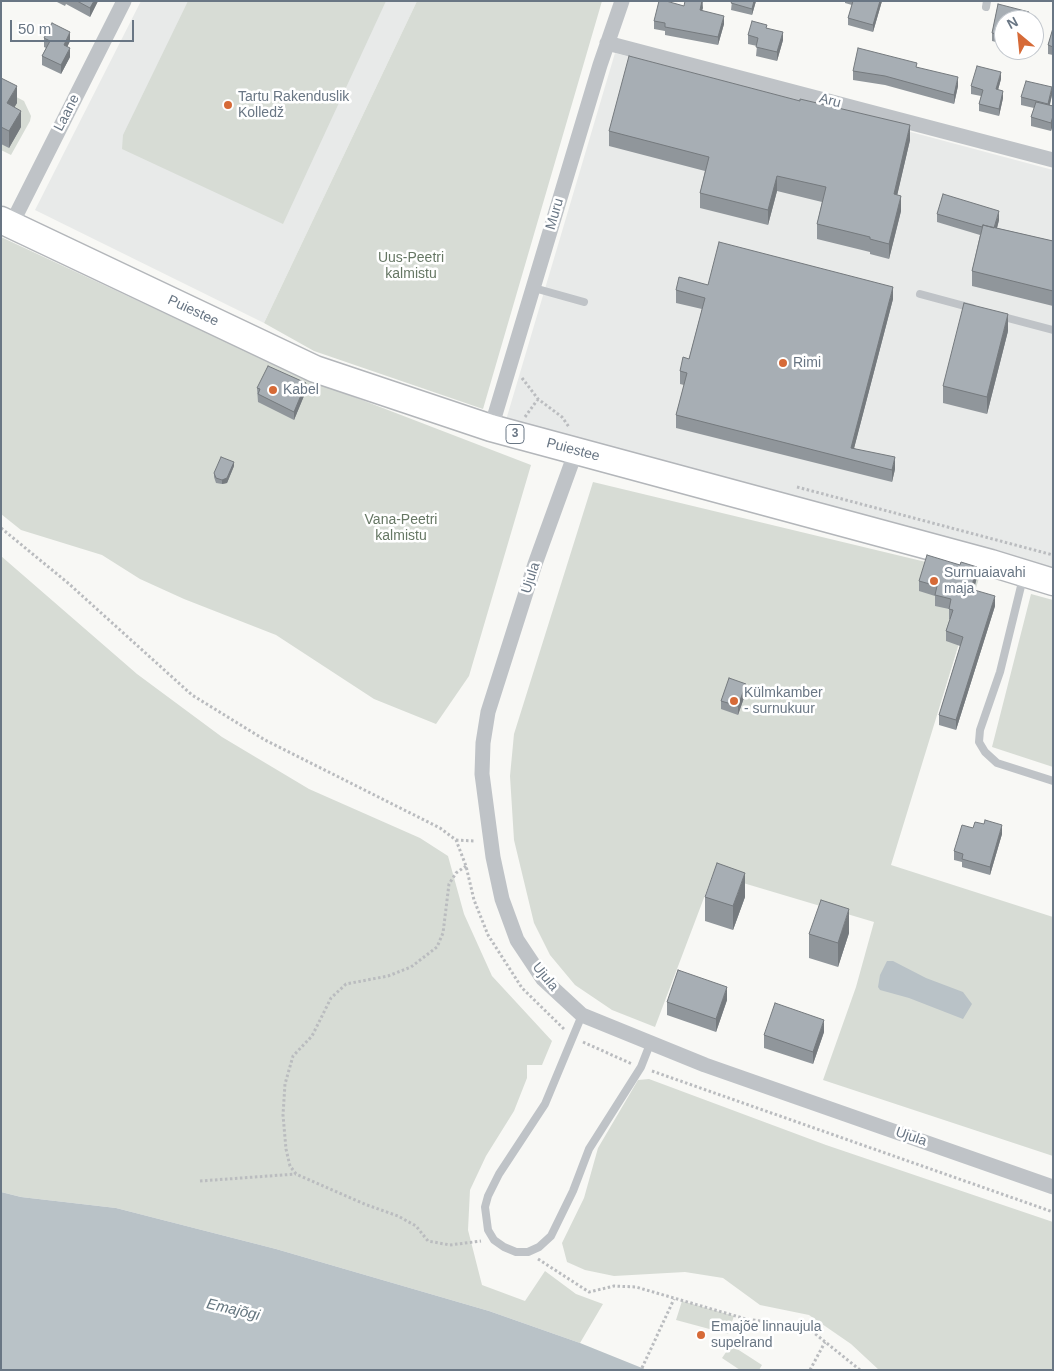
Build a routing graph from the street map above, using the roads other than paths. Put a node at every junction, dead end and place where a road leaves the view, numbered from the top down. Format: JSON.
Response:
{"nodes":[{"id":1,"x":124,"y":1,"type":"edge"},
{"id":2,"x":622,"y":1,"type":"edge"},
{"id":3,"x":608,"y":43,"type":"junction"},
{"id":4,"x":1053,"y":160,"type":"edge"},
{"id":5,"x":6,"y":223,"type":"edge"},
{"id":6,"x":534,"y":288,"type":"junction"},
{"id":7,"x":920,"y":294,"type":"dead end"},
{"id":8,"x":584,"y":302,"type":"dead end"},
{"id":9,"x":977,"y":310,"type":"edge"},
{"id":10,"x":996,"y":315,"type":"edge"},
{"id":11,"x":1053,"y":330,"type":"edge"},
{"id":12,"x":491,"y":428,"type":"junction"},
{"id":13,"x":576,"y":440,"type":"junction"},
{"id":14,"x":1024,"y":573,"type":"junction"},
{"id":15,"x":1053,"y":582,"type":"edge"},
{"id":16,"x":1053,"y":781,"type":"edge"},
{"id":17,"x":582,"y":1015,"type":"junction"},
{"id":18,"x":650,"y":1044,"type":"junction"},
{"id":19,"x":1053,"y":1186,"type":"edge"}],
"edges":[{"from":1,"to":5,"type":"street","name":"Laane"},
{"from":2,"to":3,"type":"street","name":"Muru"},
{"from":3,"to":4,"type":"street","name":"Aru"},
{"from":3,"to":6,"type":"street","name":"Muru"},
{"from":5,"to":12,"type":"highway","name":"Puiestee","number":"3"},
{"from":6,"to":8,"type":"lane"},
{"from":6,"to":12,"type":"street","name":"Muru"},
{"from":7,"to":9,"type":"lane"},
{"from":10,"to":11,"type":"lane"},
{"from":12,"to":13,"type":"highway","name":"Puiestee","number":"3"},
{"from":13,"to":14,"type":"highway","name":"Puiestee","number":"3"},
{"from":13,"to":17,"type":"street","name":"Ujula"},
{"from":14,"to":15,"type":"highway","name":"Puiestee","number":"3"},
{"from":14,"to":16,"type":"lane"},
{"from":17,"to":18,"type":"street","name":"Ujula"},
{"from":17,"to":18,"type":"lane"},
{"from":18,"to":19,"type":"street","name":"Ujula"}]}
